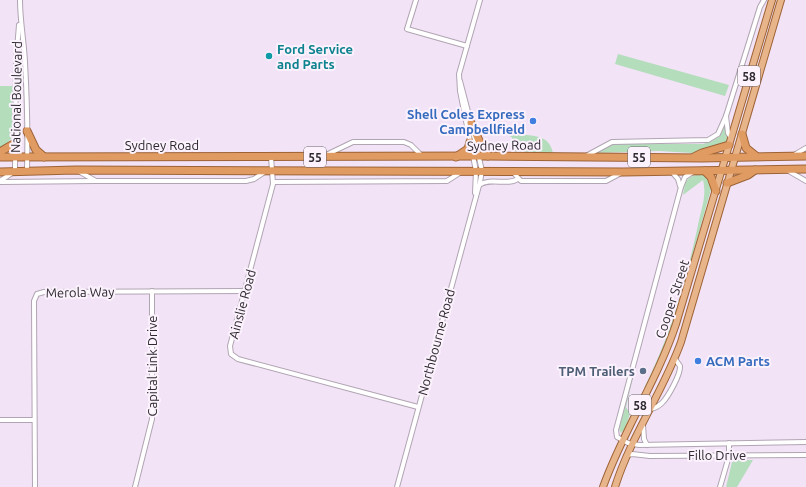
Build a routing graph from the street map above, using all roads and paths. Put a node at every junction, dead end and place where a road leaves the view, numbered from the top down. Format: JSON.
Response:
{"nodes":[{"id":1,"x":20,"y":0,"type":"edge"},
{"id":2,"x":416,"y":0,"type":"edge"},
{"id":3,"x":480,"y":0,"type":"edge"},
{"id":4,"x":764,"y":0,"type":"edge"},
{"id":5,"x":772,"y":0,"type":"edge"},
{"id":6,"x":781,"y":0,"type":"edge"},
{"id":7,"x":20,"y":22,"type":"junction"},
{"id":8,"x":467,"y":46,"type":"junction"},
{"id":9,"x":16,"y":61,"type":"junction"},
{"id":10,"x":25,"y":61,"type":"junction"},
{"id":11,"x":460,"y":82,"type":"junction"},
{"id":12,"x":726,"y":116,"type":"junction"},
{"id":13,"x":471,"y":123,"type":"junction"},
{"id":14,"x":27,"y":131,"type":"junction"},
{"id":15,"x":742,"y":134,"type":"junction"},
{"id":16,"x":470,"y":142,"type":"junction"},
{"id":17,"x":730,"y":142,"type":"junction"},
{"id":18,"x":16,"y":143,"type":"junction"},
{"id":19,"x":806,"y":148,"type":"edge"},
{"id":20,"x":0,"y":152,"type":"edge"},
{"id":21,"x":271,"y":156,"type":"junction"},
{"id":22,"x":488,"y":156,"type":"junction"},
{"id":23,"x":756,"y":156,"type":"junction"},
{"id":24,"x":792,"y":156,"type":"junction"},
{"id":25,"x":806,"y":156,"type":"edge"},
{"id":26,"x":0,"y":157,"type":"edge"},
{"id":27,"x":16,"y":157,"type":"junction"},
{"id":28,"x":28,"y":157,"type":"junction"},
{"id":29,"x":45,"y":157,"type":"junction"},
{"id":30,"x":324,"y":157,"type":"junction"},
{"id":31,"x":423,"y":157,"type":"junction"},
{"id":32,"x":456,"y":157,"type":"junction"},
{"id":33,"x":476,"y":157,"type":"junction"},
{"id":34,"x":586,"y":157,"type":"junction"},
{"id":35,"x":735,"y":157,"type":"junction"},
{"id":36,"x":692,"y":158,"type":"junction"},
{"id":37,"x":726,"y":158,"type":"junction"},
{"id":38,"x":785,"y":169,"type":"junction"},
{"id":39,"x":806,"y":169,"type":"edge"},
{"id":40,"x":27,"y":170,"type":"junction"},
{"id":41,"x":76,"y":170,"type":"junction"},
{"id":42,"x":722,"y":170,"type":"junction"},
{"id":43,"x":731,"y":170,"type":"junction"},
{"id":44,"x":755,"y":170,"type":"junction"},
{"id":45,"x":15,"y":171,"type":"junction"},
{"id":46,"x":266,"y":171,"type":"junction"},
{"id":47,"x":274,"y":171,"type":"junction"},
{"id":48,"x":463,"y":171,"type":"junction"},
{"id":49,"x":479,"y":171,"type":"junction"},
{"id":50,"x":512,"y":171,"type":"junction"},
{"id":51,"x":695,"y":171,"type":"junction"},
{"id":52,"x":704,"y":171,"type":"junction"},
{"id":53,"x":0,"y":172,"type":"edge"},
{"id":54,"x":623,"y":172,"type":"junction"},
{"id":55,"x":672,"y":172,"type":"junction"},
{"id":56,"x":518,"y":179,"type":"junction"},
{"id":57,"x":96,"y":181,"type":"junction"},
{"id":58,"x":806,"y":181,"type":"edge"},
{"id":59,"x":0,"y":182,"type":"edge"},
{"id":60,"x":274,"y":182,"type":"junction"},
{"id":61,"x":727,"y":182,"type":"junction"},
{"id":62,"x":479,"y":185,"type":"junction"},
{"id":63,"x":680,"y":186,"type":"junction"},
{"id":64,"x":716,"y":190,"type":"junction"},
{"id":65,"x":475,"y":198,"type":"junction"},
{"id":66,"x":700,"y":247,"type":"junction"},
{"id":67,"x":707,"y":249,"type":"junction"},
{"id":68,"x":245,"y":291,"type":"junction"},
{"id":69,"x":152,"y":292,"type":"junction"},
{"id":70,"x":670,"y":342,"type":"junction"},
{"id":71,"x":680,"y":342,"type":"junction"},
{"id":72,"x":674,"y":359,"type":"junction"},
{"id":73,"x":662,"y":363,"type":"junction"},
{"id":74,"x":418,"y":407,"type":"junction"},
{"id":75,"x":651,"y":410,"type":"junction"},
{"id":76,"x":0,"y":420,"type":"edge"},
{"id":77,"x":34,"y":420,"type":"junction"},
{"id":78,"x":630,"y":423,"type":"junction"},
{"id":79,"x":643,"y":425,"type":"junction"},
{"id":80,"x":622,"y":441,"type":"junction"},
{"id":81,"x":806,"y":442,"type":"edge"},
{"id":82,"x":729,"y":443,"type":"junction"},
{"id":83,"x":633,"y":444,"type":"junction"},
{"id":84,"x":647,"y":445,"type":"junction"},
{"id":85,"x":628,"y":455,"type":"junction"},
{"id":86,"x":806,"y":455,"type":"edge"},
{"id":87,"x":728,"y":456,"type":"junction"},
{"id":88,"x":619,"y":475,"type":"junction"},
{"id":89,"x":606,"y":477,"type":"junction"},
{"id":90,"x":35,"y":487,"type":"edge"},
{"id":91,"x":135,"y":487,"type":"edge"},
{"id":92,"x":397,"y":487,"type":"edge"},
{"id":93,"x":603,"y":487,"type":"edge"},
{"id":94,"x":616,"y":487,"type":"edge"},
{"id":95,"x":720,"y":487,"type":"edge"}],
"edges":[{"from":1,"to":7,"type":"street","name":"National Boulevard"},
{"from":2,"to":8,"type":"street"},
{"from":3,"to":8,"type":"street"},
{"from":4,"to":12,"type":"street"},
{"from":5,"to":17,"type":"main road","number":"58"},
{"from":6,"to":15,"type":"main road","number":"58"},
{"from":7,"to":9,"type":"street","name":"National Boulevard"},
{"from":7,"to":10,"type":"street","name":"National Boulevard"},
{"from":8,"to":11,"type":"street"},
{"from":9,"to":10,"type":"street"},
{"from":9,"to":18,"type":"street","name":"National Boulevard"},
{"from":10,"to":14,"type":"street","name":"National Boulevard"},
{"from":11,"to":13,"type":"street"},
{"from":11,"to":16,"type":"street"},
{"from":12,"to":17,"type":"street"},
{"from":12,"to":34,"type":"street"},
{"from":13,"to":22,"type":"highway"},
{"from":13,"to":33,"type":"street"},
{"from":14,"to":28,"type":"street","name":"National Boulevard"},
{"from":14,"to":29,"type":"highway"},
{"from":15,"to":23,"type":"highway"},
{"from":15,"to":35,"type":"main road","number":"58"},
{"from":16,"to":32,"type":"highway"},
{"from":16,"to":33,"type":"street"},
{"from":17,"to":36,"type":"highway"},
{"from":17,"to":37,"type":"main road","number":"58"},
{"from":18,"to":20,"type":"highway"},
{"from":18,"to":27,"type":"street","name":"National Boulevard"},
{"from":19,"to":24,"type":"street"},
{"from":21,"to":29,"type":"highway","name":"Sydney Road","number":"55"},
{"from":21,"to":30,"type":"highway","name":"Sydney Road","number":"55"},
{"from":21,"to":47,"type":"street","name":"Ainslie Road"},
{"from":22,"to":33,"type":"highway","name":"Sydney Road","number":"55"},
{"from":22,"to":34,"type":"highway","name":"Sydney Road","number":"55"},
{"from":23,"to":24,"type":"highway","number":"55"},
{"from":23,"to":35,"type":"highway","number":"55"},
{"from":24,"to":25,"type":"highway","number":"55"},
{"from":26,"to":27,"type":"highway","name":"Sydney Road","number":"55"},
{"from":27,"to":28,"type":"highway","name":"Sydney Road","number":"55"},
{"from":27,"to":45,"type":"street","name":"National Boulevard"},
{"from":28,"to":29,"type":"highway","name":"Sydney Road","number":"55"},
{"from":28,"to":40,"type":"street","name":"National Boulevard"},
{"from":30,"to":31,"type":"highway","name":"Sydney Road","number":"55"},
{"from":30,"to":31,"type":"street"},
{"from":31,"to":32,"type":"highway","name":"Sydney Road","number":"55"},
{"from":32,"to":33,"type":"highway","name":"Sydney Road","number":"55"},
{"from":33,"to":49,"type":"street"},
{"from":34,"to":36,"type":"highway","name":"Sydney Road","number":"55"},
{"from":35,"to":37,"type":"highway","number":"55"},
{"from":35,"to":43,"type":"main road","name":"Cooper Street","number":"58"},
{"from":36,"to":37,"type":"highway","name":"Sydney Road","number":"55"},
{"from":37,"to":42,"type":"main road","name":"Cooper Street","number":"58"},
{"from":38,"to":39,"type":"highway","number":"55"},
{"from":38,"to":44,"type":"highway","number":"55"},
{"from":38,"to":58,"type":"street"},
{"from":40,"to":41,"type":"highway","name":"Sydney Road","number":"55"},
{"from":40,"to":45,"type":"highway","name":"Sydney Road","number":"55"},
{"from":41,"to":46,"type":"highway","name":"Sydney Road","number":"55"},
{"from":41,"to":57,"type":"street","name":"Sydney Road"},
{"from":42,"to":43,"type":"highway","number":"55"},
{"from":42,"to":52,"type":"highway","name":"Sydney Road","number":"55"},
{"from":42,"to":64,"type":"main road","name":"Cooper Street","number":"58"},
{"from":43,"to":44,"type":"highway","number":"55"},
{"from":43,"to":61,"type":"main road","name":"Cooper Street","number":"58"},
{"from":44,"to":61,"type":"highway"},
{"from":45,"to":53,"type":"highway","name":"Sydney Road","number":"55"},
{"from":45,"to":59,"type":"street","name":"Sydney Road"},
{"from":46,"to":47,"type":"highway","name":"Sydney Road","number":"55"},
{"from":46,"to":57,"type":"street","name":"Sydney Road"},
{"from":47,"to":48,"type":"highway","name":"Sydney Road","number":"55"},
{"from":47,"to":60,"type":"street","name":"Ainslie Road"},
{"from":48,"to":49,"type":"highway","name":"Sydney Road","number":"55"},
{"from":48,"to":60,"type":"street","name":"Sydney Road"},
{"from":49,"to":50,"type":"highway","name":"Sydney Road","number":"55"},
{"from":49,"to":62,"type":"street","name":"Northbourne Road"},
{"from":49,"to":65,"type":"street","name":"Northbourne Road"},
{"from":50,"to":54,"type":"highway","name":"Sydney Road","number":"55"},
{"from":50,"to":56,"type":"street","name":"Sydney Road"},
{"from":51,"to":52,"type":"highway","name":"Sydney Road","number":"55"},
{"from":51,"to":55,"type":"highway","name":"Sydney Road","number":"55"},
{"from":51,"to":63,"type":"street","name":"Cooper Street"},
{"from":52,"to":64,"type":"highway"},
{"from":54,"to":55,"type":"highway","name":"Sydney Road","number":"55"},
{"from":54,"to":56,"type":"street"},
{"from":55,"to":63,"type":"street"},
{"from":56,"to":62,"type":"street"},
{"from":57,"to":59,"type":"street","name":"Sydney Road"},
{"from":60,"to":68,"type":"street","name":"Ainslie Road"},
{"from":61,"to":67,"type":"main road","name":"Cooper Street","number":"58"},
{"from":62,"to":65,"type":"street","name":"Northbourne Road"},
{"from":63,"to":80,"type":"street","name":"Cooper Street"},
{"from":64,"to":66,"type":"main road","name":"Cooper Street","number":"58"},
{"from":65,"to":74,"type":"street","name":"Northbourne Road"},
{"from":66,"to":67,"type":"main road"},
{"from":66,"to":70,"type":"main road","name":"Cooper Street","number":"58"},
{"from":67,"to":71,"type":"main road","name":"Cooper Street","number":"58"},
{"from":68,"to":69,"type":"street","name":"Merola Way"},
{"from":68,"to":74,"type":"street","name":"Ainslie Road"},
{"from":69,"to":77,"type":"street","name":"Merola Way"},
{"from":69,"to":91,"type":"street","name":"Capital Link Drive"},
{"from":70,"to":71,"type":"main road"},
{"from":70,"to":73,"type":"main road","name":"Cooper Street","number":"58"},
{"from":71,"to":72,"type":"main road","name":"Cooper Street","number":"58"},
{"from":72,"to":73,"type":"main road"},
{"from":72,"to":75,"type":"main road","name":"Cooper Street","number":"58"},
{"from":72,"to":75,"type":"street","name":"Cooper Street"},
{"from":73,"to":78,"type":"main road","name":"Cooper Street","number":"58"},
{"from":74,"to":92,"type":"street","name":"Northbourne Road"},
{"from":75,"to":79,"type":"main road","name":"Cooper Street","number":"58"},
{"from":76,"to":77,"type":"street"},
{"from":77,"to":90,"type":"street","name":"Merola Way"},
{"from":78,"to":79,"type":"main road"},
{"from":78,"to":80,"type":"main road","name":"Cooper Street","number":"58"},
{"from":79,"to":83,"type":"main road","name":"Cooper Street","number":"58"},
{"from":79,"to":84,"type":"street"},
{"from":80,"to":83,"type":"street"},
{"from":80,"to":89,"type":"main road","name":"Cooper Street","number":"58"},
{"from":81,"to":82,"type":"street","name":"Fillo Drive"},
{"from":82,"to":84,"type":"street","name":"Fillo Drive"},
{"from":82,"to":87,"type":"street"},
{"from":83,"to":84,"type":"street","name":"Fillo Drive"},
{"from":83,"to":85,"type":"main road","name":"Cooper Street","number":"58"},
{"from":85,"to":87,"type":"street","name":"Fillo Drive"},
{"from":85,"to":88,"type":"main road","name":"Cooper Street","number":"58"},
{"from":86,"to":87,"type":"street","name":"Fillo Drive"},
{"from":87,"to":95,"type":"street"},
{"from":88,"to":89,"type":"main road"},
{"from":88,"to":94,"type":"main road","name":"Cooper Street","number":"58"},
{"from":89,"to":93,"type":"main road","name":"Cooper Street","number":"58"}]}
